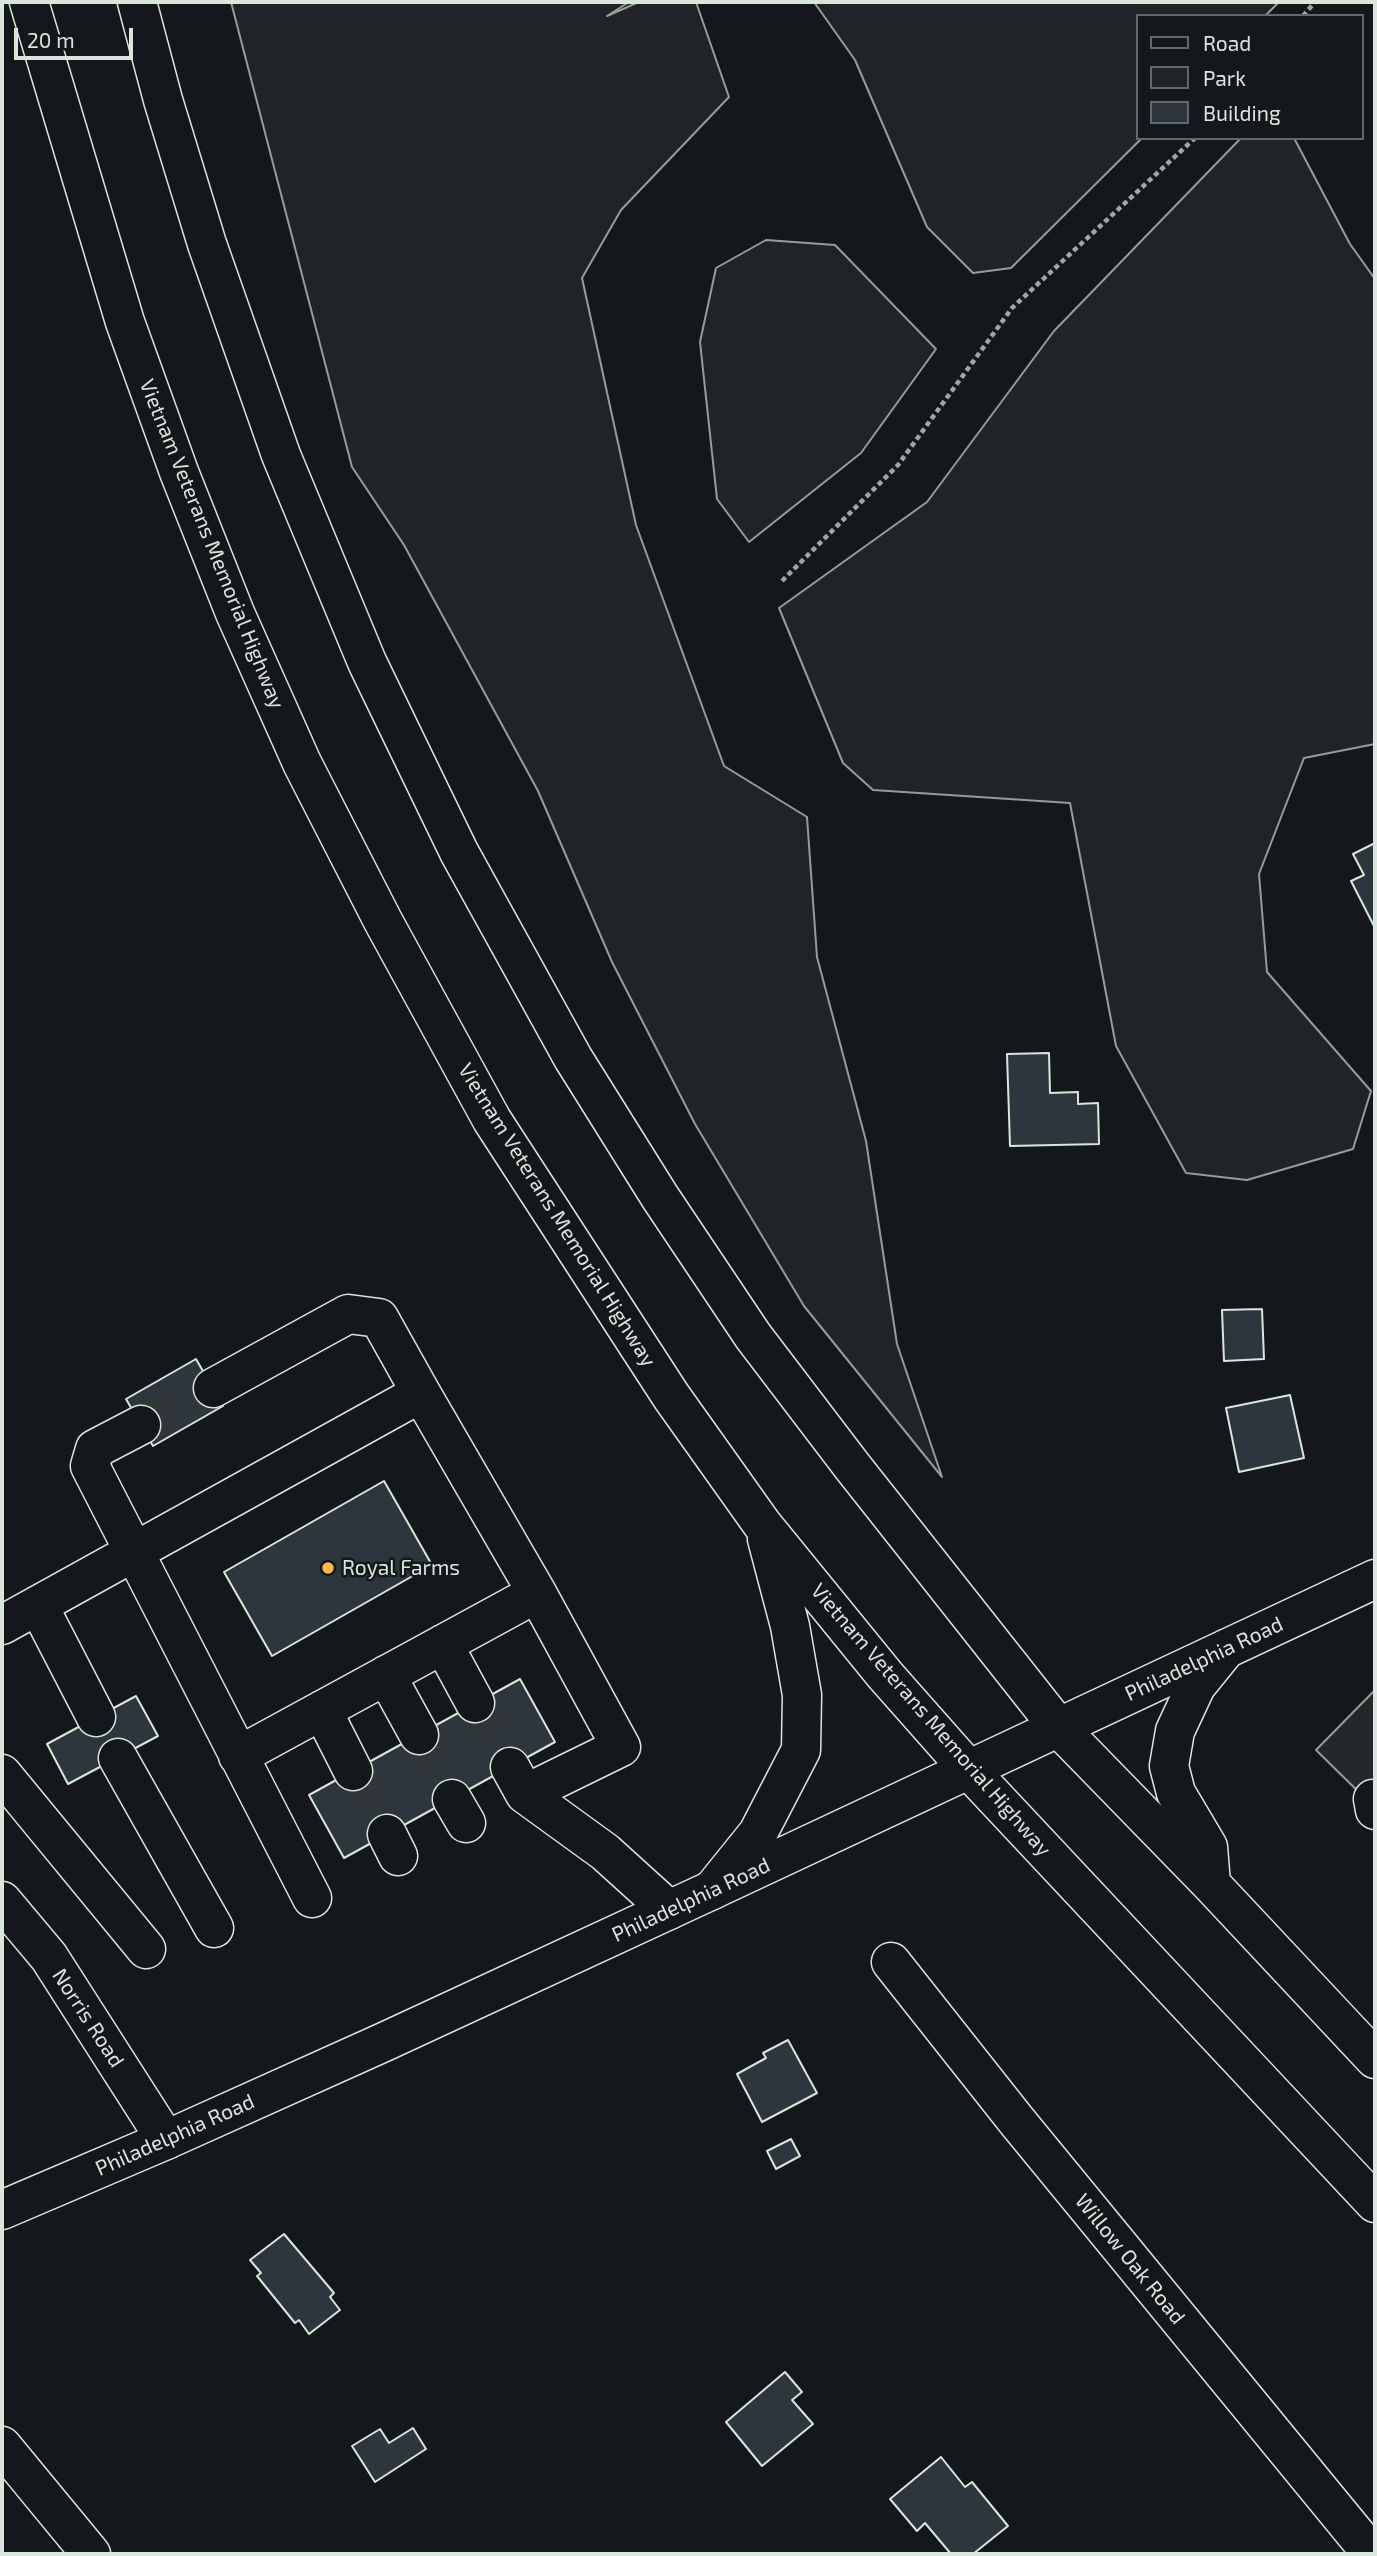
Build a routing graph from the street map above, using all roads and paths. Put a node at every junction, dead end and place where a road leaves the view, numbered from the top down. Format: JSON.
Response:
{"nodes":[{"id":1,"x":29,"y":2,"type":"edge"},
{"id":2,"x":137,"y":2,"type":"edge"},
{"id":3,"x":1193,"y":140,"type":"edge"},
{"id":4,"x":782,"y":581,"type":"dead end"},
{"id":5,"x":213,"y":1388,"type":"tunnel mouth"},
{"id":6,"x":421,"y":1393,"type":"junction"},
{"id":7,"x":141,"y":1425,"type":"tunnel mouth"},
{"id":8,"x":762,"y":1524,"type":"junction"},
{"id":9,"x":133,"y":1551,"type":"junction"},
{"id":10,"x":1375,"y":1579,"type":"edge"},
{"id":11,"x":537,"y":1593,"type":"junction"},
{"id":12,"x":38,"y":1605,"type":"junction"},
{"id":13,"x":2,"y":1625,"type":"edge"},
{"id":14,"x":443,"y":1644,"type":"junction"},
{"id":15,"x":1226,"y":1649,"type":"junction"},
{"id":16,"x":386,"y":1675,"type":"junction"},
{"id":17,"x":475,"y":1703,"type":"tunnel mouth"},
{"id":18,"x":322,"y":1710,"type":"junction"},
{"id":19,"x":96,"y":1717,"type":"dead end"},
{"id":20,"x":1059,"y":1728,"type":"junction"},
{"id":21,"x":419,"y":1735,"type":"tunnel mouth"},
{"id":22,"x":237,"y":1756,"type":"junction"},
{"id":23,"x":118,"y":1758,"type":"dead end"},
{"id":24,"x":970,"y":1770,"type":"junction"},
{"id":25,"x":353,"y":1771,"type":"tunnel mouth"},
{"id":26,"x":2,"y":1774,"type":"edge"},
{"id":27,"x":1211,"y":1884,"type":"junction"},
{"id":28,"x":712,"y":1891,"type":"junction"},
{"id":29,"x":312,"y":1898,"type":"dead end"},
{"id":30,"x":2,"y":1901,"type":"edge"},
{"id":31,"x":669,"y":1910,"type":"junction"},
{"id":32,"x":214,"y":1928,"type":"dead end"},
{"id":33,"x":146,"y":1950,"type":"dead end"},
{"id":34,"x":891,"y":1962,"type":"dead end"},
{"id":35,"x":1375,"y":2059,"type":"edge"},
{"id":36,"x":166,"y":2140,"type":"junction"},
{"id":37,"x":1375,"y":2203,"type":"edge"},
{"id":38,"x":2,"y":2210,"type":"edge"},
{"id":39,"x":2,"y":2445,"type":"edge"},
{"id":40,"x":91,"y":2554,"type":"edge"},
{"id":41,"x":1372,"y":2554,"type":"edge"}],
"edges":[{"from":1,"to":8,"type":"main road","name":"Vietnam Veterans Memorial Highway"},
{"from":2,"to":20,"type":"main road"},
{"from":3,"to":4,"type":"path"},
{"from":5,"to":6,"type":"main road"},
{"from":6,"to":9,"type":"main road"},
{"from":6,"to":11,"type":"main road"},
{"from":7,"to":9,"type":"main road"},
{"from":8,"to":24,"type":"main road","name":"Vietnam Veterans Memorial Highway"},
{"from":8,"to":28,"type":"main road"},
{"from":9,"to":12,"type":"main road"},
{"from":9,"to":22,"type":"main road"},
{"from":10,"to":15,"type":"main road","name":"Philadelphia Road"},
{"from":11,"to":14,"type":"main road"},
{"from":11,"to":31,"type":"main road"},
{"from":12,"to":13,"type":"main road"},
{"from":12,"to":19,"type":"main road"},
{"from":14,"to":16,"type":"main road"},
{"from":14,"to":17,"type":"main road"},
{"from":15,"to":20,"type":"main road","name":"Philadelphia Road"},
{"from":15,"to":27,"type":"main road"},
{"from":16,"to":18,"type":"main road"},
{"from":16,"to":21,"type":"main road"},
{"from":18,"to":22,"type":"main road"},
{"from":18,"to":25,"type":"main road"},
{"from":20,"to":24,"type":"main road","name":"Philadelphia Road"},
{"from":20,"to":27,"type":"main road"},
{"from":22,"to":29,"type":"main road"},
{"from":23,"to":32,"type":"main road"},
{"from":24,"to":28,"type":"main road","name":"Philadelphia Road"},
{"from":24,"to":37,"type":"main road","name":"Vietnam Veterans Memorial Highway"},
{"from":26,"to":33,"type":"main road"},
{"from":27,"to":35,"type":"main road"},
{"from":28,"to":31,"type":"main road","name":"Philadelphia Road"},
{"from":30,"to":36,"type":"main road","name":"Norris Road"},
{"from":31,"to":36,"type":"main road","name":"Philadelphia Road"},
{"from":34,"to":41,"type":"main road","name":"Willow Oak Road"},
{"from":36,"to":38,"type":"main road","name":"Philadelphia Road"},
{"from":39,"to":40,"type":"main road"}]}
